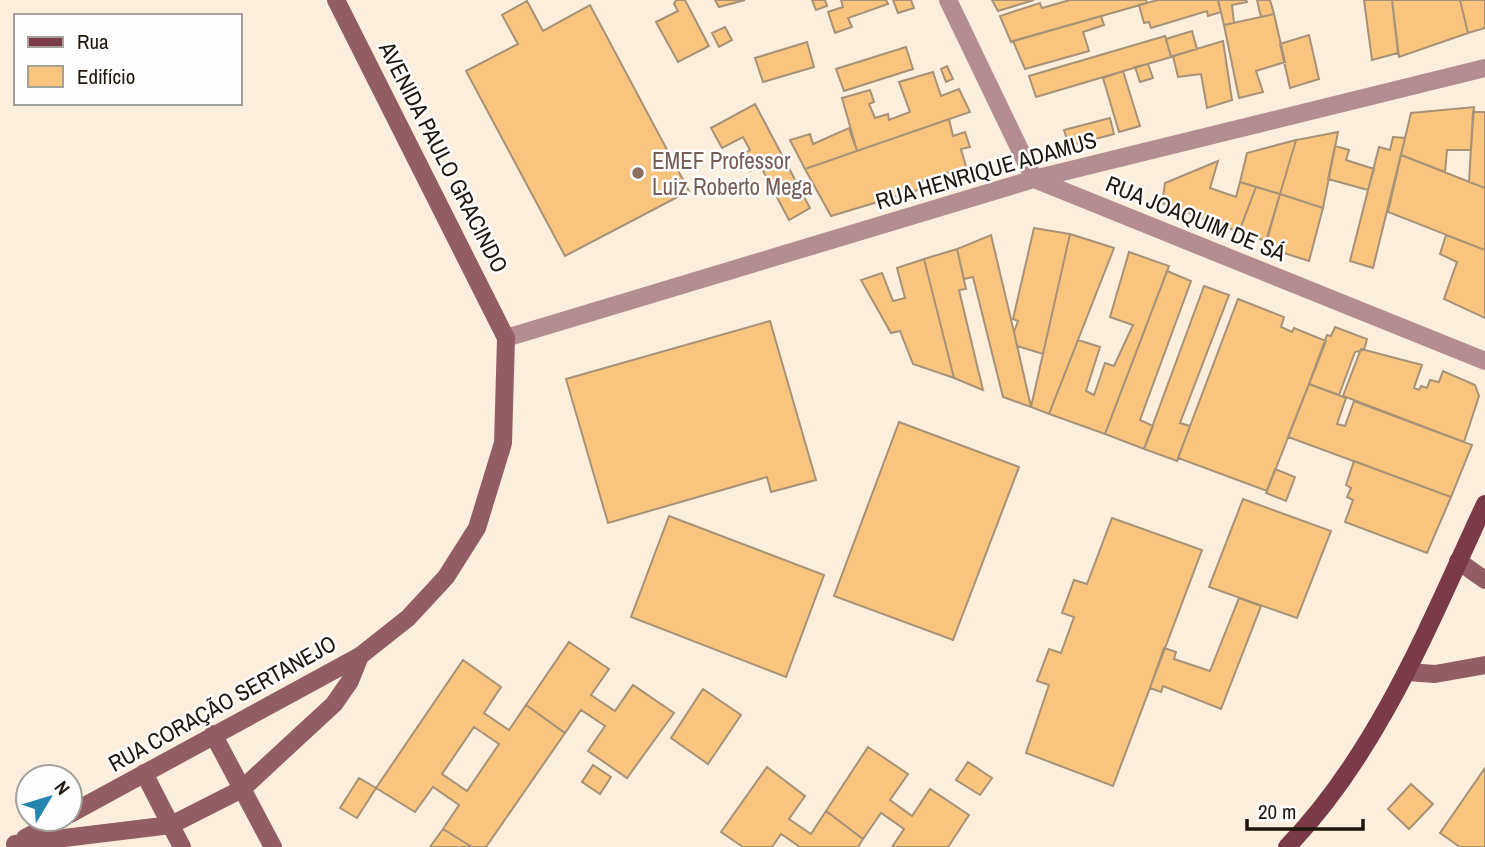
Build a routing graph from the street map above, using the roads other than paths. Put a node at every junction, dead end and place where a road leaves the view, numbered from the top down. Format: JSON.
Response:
{"nodes":[{"id":1,"x":336,"y":0,"type":"edge"},
{"id":2,"x":948,"y":0,"type":"edge"},
{"id":3,"x":1485,"y":68,"type":"edge"},
{"id":4,"x":1034,"y":178,"type":"junction"},
{"id":5,"x":506,"y":338,"type":"junction"},
{"id":6,"x":1485,"y":361,"type":"edge"},
{"id":7,"x":1485,"y":504,"type":"edge"},
{"id":8,"x":1458,"y":561,"type":"junction"},
{"id":9,"x":1485,"y":580,"type":"edge"},
{"id":10,"x":360,"y":656,"type":"junction"},
{"id":11,"x":1485,"y":665,"type":"edge"},
{"id":12,"x":1407,"y":672,"type":"junction"},
{"id":13,"x":213,"y":734,"type":"junction"},
{"id":14,"x":144,"y":773,"type":"junction"},
{"id":15,"x":242,"y":789,"type":"junction"},
{"id":16,"x":84,"y":806,"type":"edge"},
{"id":17,"x":171,"y":825,"type":"junction"},
{"id":18,"x":36,"y":833,"type":"edge"},
{"id":19,"x":12,"y":846,"type":"edge"},
{"id":20,"x":182,"y":847,"type":"edge"},
{"id":21,"x":273,"y":847,"type":"edge"},
{"id":22,"x":1286,"y":847,"type":"edge"}],
"edges":[{"from":1,"to":5,"type":"street","name":"AVENIDA PAULO GRACINDO"},
{"from":2,"to":4,"type":"street"},
{"from":3,"to":4,"type":"street","name":"RUA HENRIQUE ADAMUS"},
{"from":4,"to":5,"type":"street","name":"RUA HENRIQUE ADAMUS"},
{"from":4,"to":6,"type":"street","name":"RUA JOAQUIM DE SÁ"},
{"from":5,"to":10,"type":"street","name":"RUA CORAÇÃO SERTANEJO"},
{"from":7,"to":8,"type":"main road"},
{"from":8,"to":9,"type":"street"},
{"from":8,"to":12,"type":"main road"},
{"from":10,"to":13,"type":"street","name":"RUA CORAÇÃO SERTANEJO"},
{"from":10,"to":15,"type":"street","name":"RUA CORAÇÃO SERTANEJO"},
{"from":11,"to":12,"type":"street"},
{"from":12,"to":22,"type":"main road"},
{"from":13,"to":14,"type":"street","name":"RUA CORAÇÃO SERTANEJO"},
{"from":13,"to":15,"type":"street"},
{"from":14,"to":16,"type":"street","name":"RUA CORAÇÃO SERTANEJO"},
{"from":14,"to":17,"type":"street"},
{"from":15,"to":17,"type":"street","name":"RUA CORAÇÃO SERTANEJO"},
{"from":15,"to":21,"type":"street"},
{"from":17,"to":19,"type":"street","name":"RUA CORAÇÃO SERTANEJO"},
{"from":17,"to":20,"type":"street"},
{"from":18,"to":19,"type":"street","name":"RUA CORAÇÃO SERTANEJO"}]}
